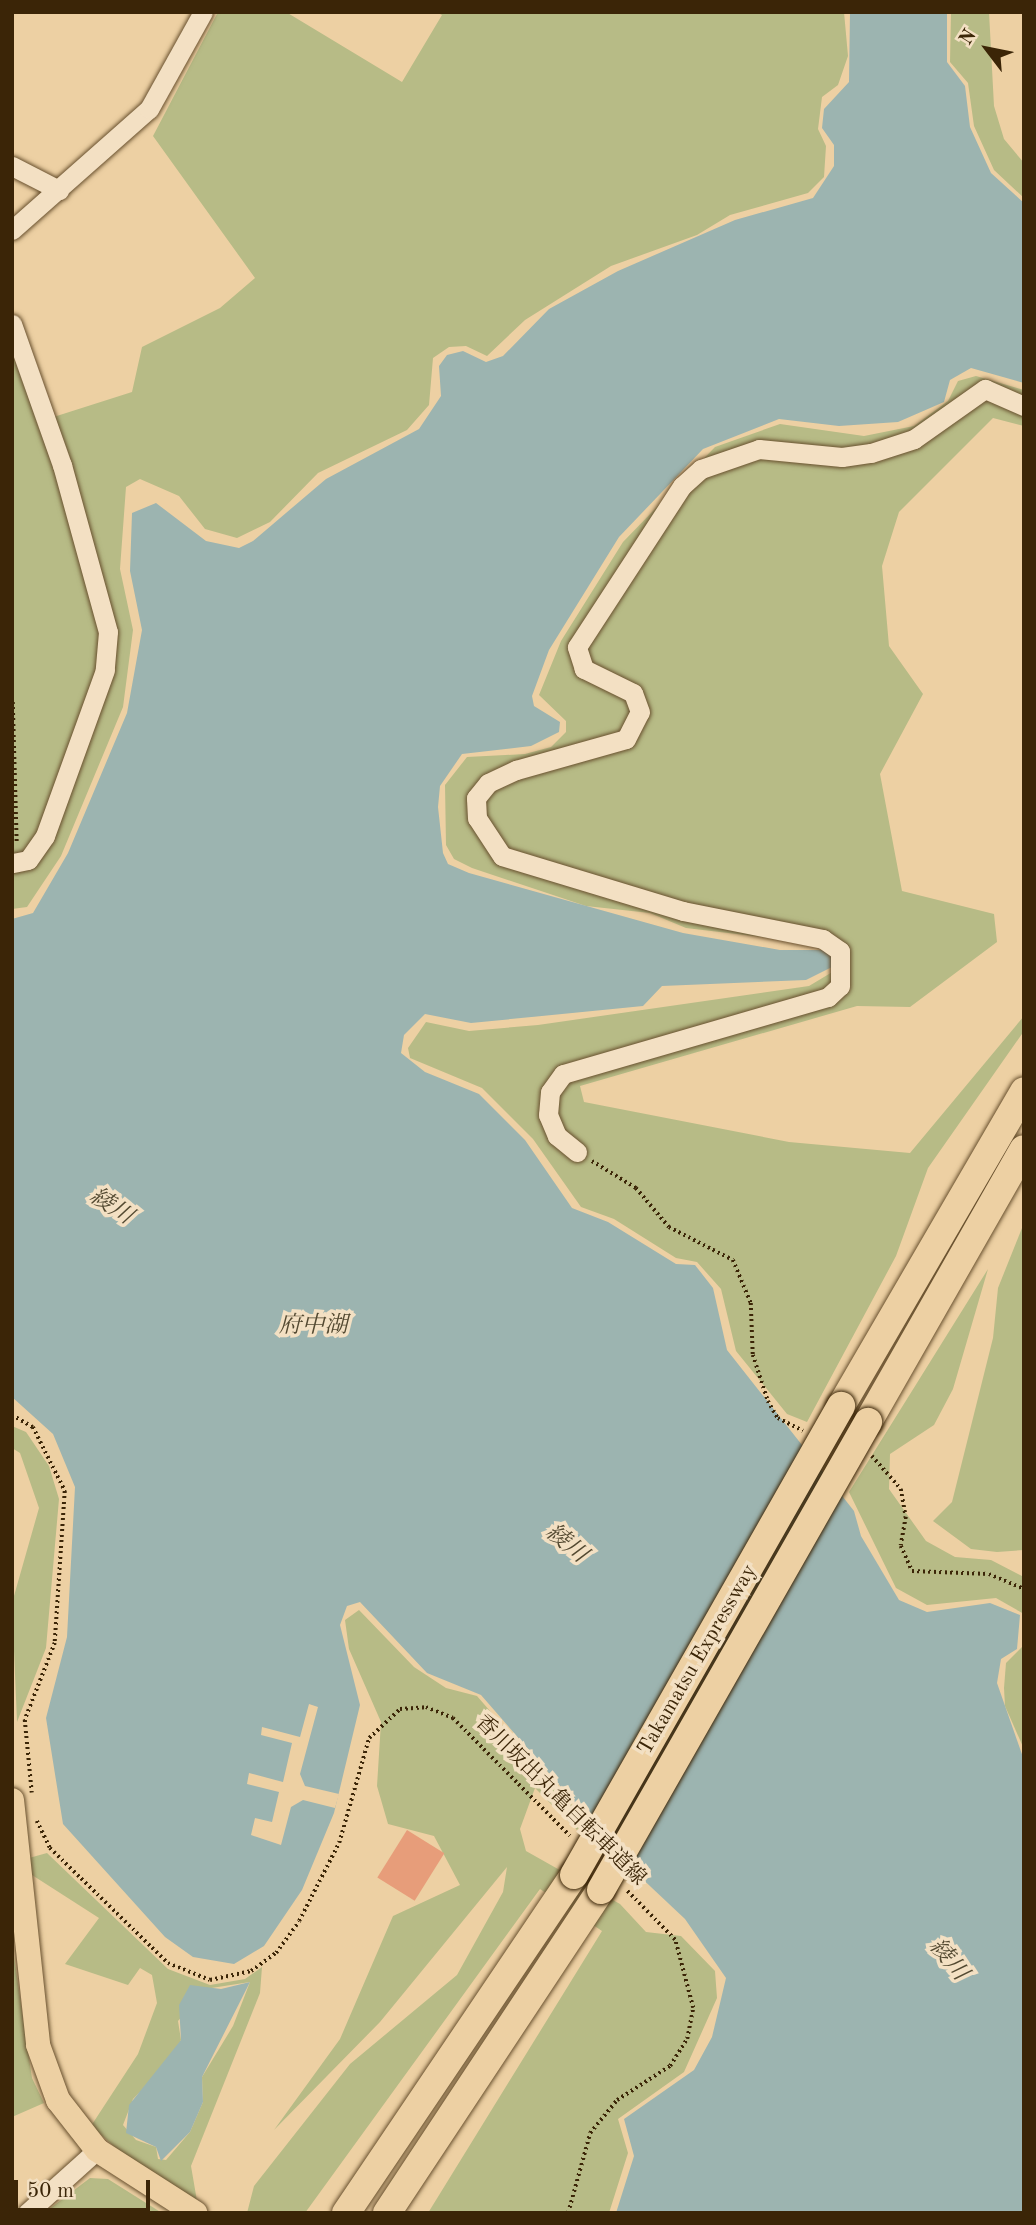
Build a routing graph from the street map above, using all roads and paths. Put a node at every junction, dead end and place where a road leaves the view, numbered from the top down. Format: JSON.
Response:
{"nodes":[{"id":1,"x":202,"y":12,"type":"edge"},
{"id":2,"x":12,"y":166,"type":"edge"},
{"id":3,"x":60,"y":190,"type":"junction"},
{"id":4,"x":12,"y":230,"type":"edge"},
{"id":5,"x":12,"y":324,"type":"edge"},
{"id":6,"x":1024,"y":406,"type":"edge"},
{"id":7,"x":13,"y":702,"type":"edge"},
{"id":8,"x":15,"y":863,"type":"edge"},
{"id":9,"x":1024,"y":1091,"type":"edge"},
{"id":10,"x":1024,"y":1149,"type":"edge"},
{"id":11,"x":577,"y":1153,"type":"joint"},
{"id":12,"x":12,"y":1415,"type":"edge"},
{"id":13,"x":817,"y":1435,"type":"dead end"},
{"id":14,"x":867,"y":1452,"type":"dead end"},
{"id":15,"x":1024,"y":1590,"type":"edge"},
{"id":16,"x":23,"y":1801,"type":"edge"},
{"id":17,"x":34,"y":1816,"type":"dead end"},
{"id":18,"x":577,"y":1843,"type":"dead end"},
{"id":19,"x":609,"y":1885,"type":"junction"},
{"id":20,"x":566,"y":1945,"type":"junction"},
{"id":21,"x":403,"y":2135,"type":"junction"},
{"id":22,"x":97,"y":2150,"type":"junction"},
{"id":23,"x":27,"y":2213,"type":"edge"},
{"id":24,"x":195,"y":2213,"type":"edge"},
{"id":25,"x":327,"y":2213,"type":"edge"},
{"id":26,"x":346,"y":2213,"type":"edge"},
{"id":27,"x":387,"y":2213,"type":"edge"},
{"id":28,"x":408,"y":2213,"type":"edge"},
{"id":29,"x":568,"y":2213,"type":"edge"}],
"edges":[{"from":1,"to":3,"type":"street"},
{"from":2,"to":3,"type":"street"},
{"from":3,"to":4,"type":"street"},
{"from":5,"to":8,"type":"street"},
{"from":6,"to":11,"type":"street"},
{"from":7,"to":8,"type":"path"},
{"from":9,"to":21,"type":"highway","name":"Takamatsu Expressway","bridge":true},
{"from":10,"to":19,"type":"highway","name":"Takamatsu Expressway","bridge":true},
{"from":11,"to":13,"type":"path"},
{"from":12,"to":16,"type":"path"},
{"from":14,"to":15,"type":"path"},
{"from":16,"to":22,"type":"main road"},
{"from":17,"to":18,"type":"path","name":"香川坂出丸亀自転車道線"},
{"from":19,"to":20,"type":"highway","name":"Takamatsu Expressway"},
{"from":19,"to":29,"type":"path","name":"香川坂出丸亀自転車道線"},
{"from":20,"to":27,"type":"highway","name":"Takamatsu Expressway"},
{"from":20,"to":28,"type":"highway"},
{"from":21,"to":25,"type":"highway"},
{"from":21,"to":26,"type":"highway","name":"Takamatsu Expressway"},
{"from":22,"to":23,"type":"street"},
{"from":22,"to":24,"type":"main road"}]}
